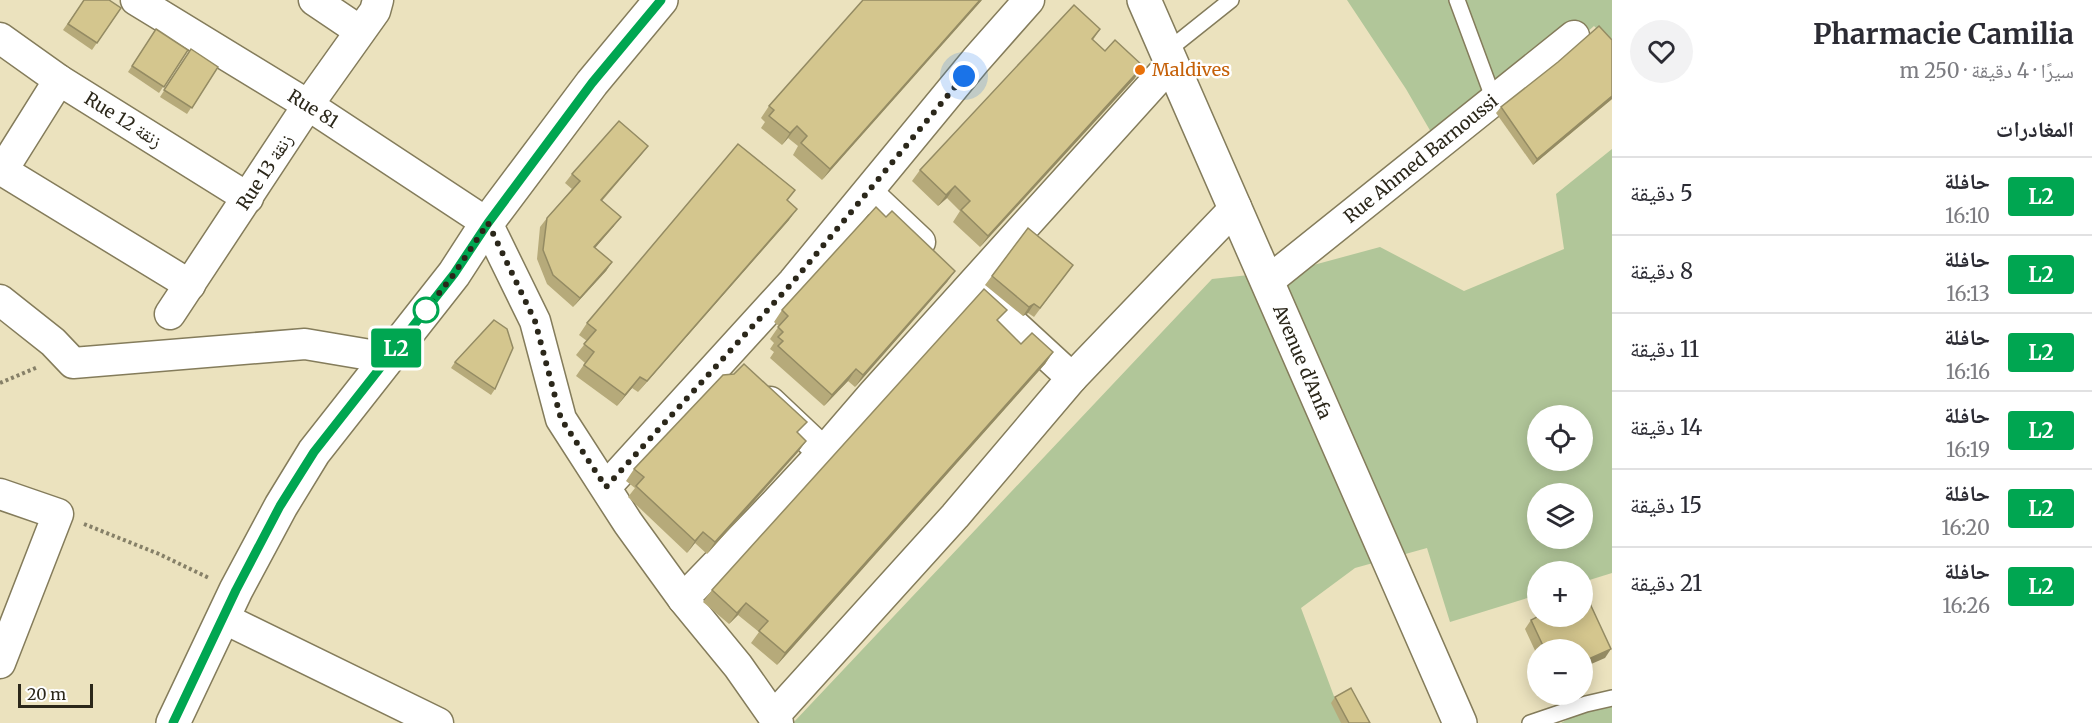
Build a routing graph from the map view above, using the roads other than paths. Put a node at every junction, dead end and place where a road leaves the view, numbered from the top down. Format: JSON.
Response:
{"nodes":[{"id":1,"x":136,"y":0,"type":"edge"},
{"id":2,"x":314,"y":0,"type":"edge"},
{"id":3,"x":378,"y":0,"type":"edge"},
{"id":4,"x":661,"y":0,"type":"edge"},
{"id":5,"x":1029,"y":0,"type":"edge"},
{"id":6,"x":1144,"y":0,"type":"edge"},
{"id":7,"x":1230,"y":0,"type":"edge"},
{"id":8,"x":1457,"y":0,"type":"edge"},
{"id":9,"x":360,"y":31,"type":"junction"},
{"id":10,"x":1574,"y":36,"type":"dead end"},
{"id":11,"x":0,"y":38,"type":"edge"},
{"id":12,"x":1170,"y":57,"type":"junction"},
{"id":13,"x":59,"y":80,"type":"junction"},
{"id":14,"x":1494,"y":100,"type":"junction"},
{"id":15,"x":308,"y":105,"type":"junction"},
{"id":16,"x":1,"y":170,"type":"edge"},
{"id":17,"x":868,"y":193,"type":"junction"},
{"id":18,"x":248,"y":198,"type":"junction"},
{"id":19,"x":1236,"y":207,"type":"junction"},
{"id":20,"x":488,"y":223,"type":"junction"},
{"id":21,"x":1267,"y":282,"type":"junction"},
{"id":22,"x":190,"y":285,"type":"junction"},
{"id":23,"x":972,"y":286,"type":"junction"},
{"id":24,"x":0,"y":300,"type":"edge"},
{"id":25,"x":170,"y":314,"type":"dead end"},
{"id":26,"x":388,"y":358,"type":"junction"},
{"id":27,"x":738,"y":371,"type":"junction"},
{"id":28,"x":1072,"y":378,"type":"junction"},
{"id":29,"x":823,"y":452,"type":"junction"},
{"id":30,"x":606,"y":487,"type":"junction"},
{"id":31,"x":0,"y":494,"type":"edge"},
{"id":32,"x":683,"y":599,"type":"junction"},
{"id":33,"x":229,"y":604,"type":"junction"},
{"id":34,"x":0,"y":663,"type":"edge"},
{"id":35,"x":1612,"y":698,"type":"edge"},
{"id":36,"x":766,"y":717,"type":"edge"},
{"id":37,"x":428,"y":721,"type":"edge"},
{"id":38,"x":173,"y":723,"type":"edge"},
{"id":39,"x":1460,"y":723,"type":"edge"},
{"id":40,"x":1530,"y":723,"type":"edge"}],
"edges":[{"from":1,"to":15,"type":"street","name":"Rue 81"},
{"from":2,"to":9,"type":"street"},
{"from":3,"to":9,"type":"street","name":"Rue 13 زنقة"},
{"from":4,"to":20,"type":"main road"},
{"from":5,"to":17,"type":"street"},
{"from":6,"to":12,"type":"main road","name":"Avenue d'Anfa"},
{"from":7,"to":12,"type":"lane"},
{"from":8,"to":14,"type":"lane"},
{"from":9,"to":15,"type":"street","name":"Rue 13 زنقة"},
{"from":10,"to":14,"type":"street","name":"Rue Ahmed Barnoussi"},
{"from":11,"to":13,"type":"street","name":"Rue 12 زنقة"},
{"from":12,"to":19,"type":"main road","name":"Avenue d'Anfa"},
{"from":12,"to":23,"type":"street"},
{"from":13,"to":16,"type":"street"},
{"from":13,"to":18,"type":"street","name":"Rue 12 زنقة"},
{"from":14,"to":21,"type":"street","name":"Rue Ahmed Barnoussi"},
{"from":15,"to":18,"type":"street","name":"Rue 13 زنقة"},
{"from":15,"to":20,"type":"street","name":"Rue 81"},
{"from":16,"to":22,"type":"street"},
{"from":17,"to":23,"type":"street"},
{"from":17,"to":27,"type":"street"},
{"from":18,"to":22,"type":"street","name":"Rue 13 زنقة"},
{"from":19,"to":21,"type":"main road","name":"Avenue d'Anfa"},
{"from":19,"to":28,"type":"street"},
{"from":20,"to":26,"type":"main road"},
{"from":20,"to":30,"type":"street"},
{"from":21,"to":39,"type":"main road","name":"Avenue d'Anfa"},
{"from":22,"to":25,"type":"street","name":"Rue 13 زنقة"},
{"from":23,"to":28,"type":"street"},
{"from":23,"to":29,"type":"street"},
{"from":24,"to":26,"type":"street"},
{"from":26,"to":33,"type":"main road"},
{"from":27,"to":29,"type":"street"},
{"from":27,"to":30,"type":"street"},
{"from":28,"to":36,"type":"street"},
{"from":29,"to":32,"type":"street"},
{"from":30,"to":32,"type":"street"},
{"from":31,"to":34,"type":"street"},
{"from":32,"to":36,"type":"street"},
{"from":33,"to":37,"type":"street"},
{"from":33,"to":38,"type":"main road"},
{"from":35,"to":40,"type":"lane"}]}
